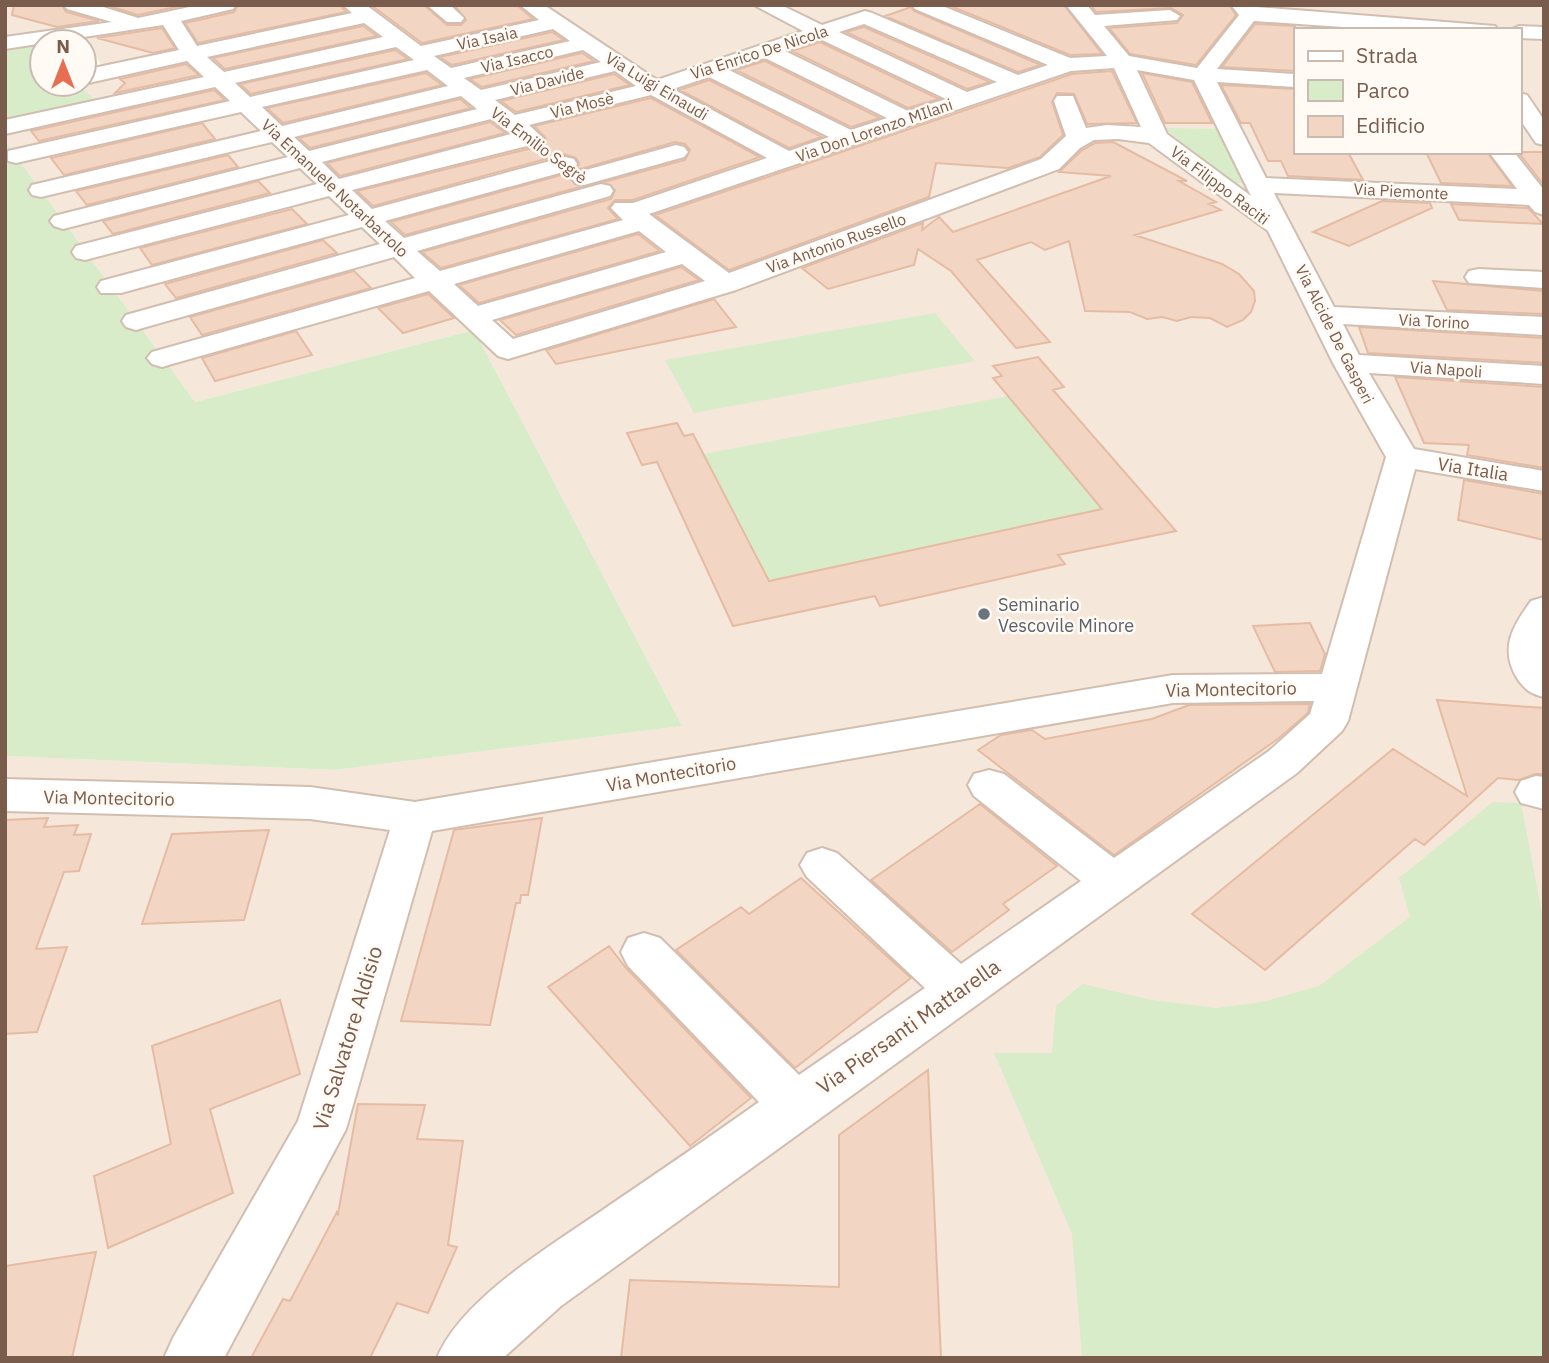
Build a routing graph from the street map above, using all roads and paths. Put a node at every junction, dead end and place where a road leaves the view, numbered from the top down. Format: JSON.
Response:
{"nodes":[{"id":1,"x":74,"y":5,"type":"edge"},
{"id":2,"x":530,"y":5,"type":"edge"},
{"id":3,"x":764,"y":5,"type":"edge"},
{"id":4,"x":922,"y":5,"type":"edge"},
{"id":5,"x":1378,"y":5,"type":"edge"},
{"id":6,"x":217,"y":6,"type":"edge"},
{"id":7,"x":1245,"y":10,"type":"edge"},
{"id":8,"x":360,"y":11,"type":"edge"},
{"id":9,"x":1165,"y":11,"type":"edge"},
{"id":10,"x":479,"y":13,"type":"dead end"},
{"id":11,"x":1083,"y":13,"type":"edge"},
{"id":12,"x":169,"y":19,"type":"junction"},
{"id":13,"x":957,"y":20,"type":"junction"},
{"id":14,"x":557,"y":23,"type":"junction"},
{"id":15,"x":142,"y":24,"type":"junction"},
{"id":16,"x":1400,"y":26,"type":"edge"},
{"id":17,"x":1452,"y":28,"type":"edge"},
{"id":18,"x":1521,"y":32,"type":"edge"},
{"id":19,"x":819,"y":33,"type":"junction"},
{"id":20,"x":1544,"y":33,"type":"edge"},
{"id":21,"x":906,"y":35,"type":"junction"},
{"id":22,"x":1203,"y":40,"type":"junction"},
{"id":23,"x":1011,"y":41,"type":"junction"},
{"id":24,"x":5,"y":43,"type":"edge"},
{"id":25,"x":587,"y":43,"type":"junction"},
{"id":26,"x":765,"y":50,"type":"junction"},
{"id":27,"x":192,"y":54,"type":"junction"},
{"id":28,"x":961,"y":58,"type":"junction"},
{"id":29,"x":1283,"y":58,"type":"dead end"},
{"id":30,"x":1122,"y":61,"type":"junction"},
{"id":31,"x":618,"y":64,"type":"junction"},
{"id":32,"x":1068,"y":65,"type":"junction"},
{"id":33,"x":449,"y":67,"type":"edge"},
{"id":34,"x":710,"y":69,"type":"junction"},
{"id":35,"x":98,"y":74,"type":"edge"},
{"id":36,"x":1202,"y":75,"type":"junction"},
{"id":37,"x":1263,"y":79,"type":"junction"},
{"id":38,"x":220,"y":80,"type":"junction"},
{"id":39,"x":1294,"y":81,"type":"edge"},
{"id":40,"x":1016,"y":82,"type":"junction"},
{"id":41,"x":654,"y":88,"type":"junction"},
{"id":42,"x":1521,"y":98,"type":"edge"},
{"id":43,"x":1544,"y":98,"type":"edge"},
{"id":44,"x":965,"y":99,"type":"junction"},
{"id":45,"x":1065,"y":101,"type":"dead end"},
{"id":46,"x":1521,"y":101,"type":"edge"},
{"id":47,"x":115,"y":103,"type":"junction"},
{"id":48,"x":246,"y":104,"type":"junction"},
{"id":49,"x":906,"y":119,"type":"junction"},
{"id":50,"x":5,"y":127,"type":"edge"},
{"id":51,"x":137,"y":129,"type":"junction"},
{"id":52,"x":277,"y":133,"type":"junction"},
{"id":53,"x":646,"y":134,"type":"dead end"},
{"id":54,"x":849,"y":138,"type":"junction"},
{"id":55,"x":1078,"y":138,"type":"junction"},
{"id":56,"x":1157,"y":138,"type":"junction"},
{"id":57,"x":1544,"y":138,"type":"edge"},
{"id":58,"x":676,"y":152,"type":"junction"},
{"id":59,"x":16,"y":156,"type":"dead end"},
{"id":60,"x":1504,"y":157,"type":"edge"},
{"id":61,"x":787,"y":159,"type":"junction"},
{"id":62,"x":164,"y":160,"type":"junction"},
{"id":63,"x":305,"y":160,"type":"junction"},
{"id":64,"x":1544,"y":163,"type":"edge"},
{"id":65,"x":583,"y":178,"type":"junction"},
{"id":66,"x":722,"y":181,"type":"junction"},
{"id":67,"x":1258,"y":185,"type":"junction"},
{"id":68,"x":335,"y":188,"type":"junction"},
{"id":69,"x":189,"y":189,"type":"junction"},
{"id":70,"x":41,"y":190,"type":"dead end"},
{"id":71,"x":1541,"y":201,"type":"edge"},
{"id":72,"x":636,"y":217,"type":"junction"},
{"id":73,"x":367,"y":218,"type":"junction"},
{"id":74,"x":214,"y":220,"type":"junction"},
{"id":75,"x":63,"y":221,"type":"dead end"},
{"id":76,"x":1283,"y":231,"type":"junction"},
{"id":77,"x":399,"y":248,"type":"junction"},
{"id":78,"x":85,"y":252,"type":"dead end"},
{"id":79,"x":242,"y":252,"type":"junction"},
{"id":80,"x":686,"y":254,"type":"junction"},
{"id":81,"x":1479,"y":277,"type":"dead end"},
{"id":82,"x":1544,"y":280,"type":"edge"},
{"id":83,"x":434,"y":281,"type":"junction"},
{"id":84,"x":726,"y":284,"type":"junction"},
{"id":85,"x":270,"y":285,"type":"junction"},
{"id":86,"x":111,"y":288,"type":"dead end"},
{"id":87,"x":1324,"y":315,"type":"junction"},
{"id":88,"x":472,"y":317,"type":"junction"},
{"id":89,"x":299,"y":320,"type":"junction"},
{"id":90,"x":136,"y":321,"type":"dead end"},
{"id":91,"x":1544,"y":326,"type":"edge"},
{"id":92,"x":508,"y":350,"type":"joint"},
{"id":93,"x":162,"y":358,"type":"dead end"},
{"id":94,"x":1348,"y":363,"type":"junction"},
{"id":95,"x":1544,"y":375,"type":"edge"},
{"id":96,"x":1402,"y":457,"type":"junction"},
{"id":97,"x":1544,"y":481,"type":"edge"},
{"id":98,"x":1544,"y":609,"type":"edge"},
{"id":99,"x":1544,"y":684,"type":"edge"},
{"id":100,"x":1335,"y":687,"type":"junction"},
{"id":101,"x":989,"y":785,"type":"dead end"},
{"id":102,"x":5,"y":795,"type":"edge"},
{"id":103,"x":415,"y":818,"type":"junction"},
{"id":104,"x":822,"y":865,"type":"dead end"},
{"id":105,"x":1113,"y":882,"type":"junction"},
{"id":106,"x":643,"y":952,"type":"dead end"},
{"id":107,"x":959,"y":991,"type":"junction"},
{"id":108,"x":796,"y":1106,"type":"junction"},
{"id":109,"x":193,"y":1358,"type":"edge"},
{"id":110,"x":466,"y":1358,"type":"edge"}],
"edges":[{"from":1,"to":15,"type":"street"},
{"from":2,"to":14,"type":"street","name":"Via Luigi Einaudi"},
{"from":3,"to":19,"type":"street"},
{"from":4,"to":13,"type":"street"},
{"from":5,"to":16,"type":"street"},
{"from":6,"to":12,"type":"street"},
{"from":7,"to":16,"type":"street"},
{"from":7,"to":22,"type":"street"},
{"from":8,"to":27,"type":"street"},
{"from":8,"to":33,"type":"street","name":"Via Emilio Segrè"},
{"from":9,"to":11,"type":"street"},
{"from":9,"to":22,"type":"street"},
{"from":10,"to":33,"type":"street"},
{"from":11,"to":30,"type":"street","name":"Via Filippo Raciti"},
{"from":12,"to":15,"type":"street"},
{"from":12,"to":27,"type":"street","name":"Via Emanuele Notarbartolo"},
{"from":13,"to":21,"type":"street"},
{"from":13,"to":23,"type":"street"},
{"from":14,"to":25,"type":"street","name":"Via Luigi Einaudi"},
{"from":14,"to":33,"type":"street","name":"Via Isaia"},
{"from":15,"to":24,"type":"street"},
{"from":16,"to":17,"type":"street"},
{"from":18,"to":20,"type":"street"},
{"from":19,"to":21,"type":"street","name":"Via Enrico De Nicola"},
{"from":19,"to":26,"type":"street","name":"Via Enrico De Nicola"},
{"from":19,"to":44,"type":"street"},
{"from":21,"to":28,"type":"street"},
{"from":22,"to":36,"type":"street"},
{"from":23,"to":28,"type":"street"},
{"from":23,"to":32,"type":"street"},
{"from":25,"to":31,"type":"street","name":"Via Luigi Einaudi"},
{"from":25,"to":33,"type":"street","name":"Via Isacco"},
{"from":26,"to":34,"type":"street","name":"Via Enrico De Nicola"},
{"from":26,"to":49,"type":"street"},
{"from":27,"to":35,"type":"street"},
{"from":27,"to":38,"type":"street","name":"Via Emanuele Notarbartolo"},
{"from":28,"to":40,"type":"street"},
{"from":29,"to":37,"type":"street"},
{"from":30,"to":32,"type":"street","name":"Via Don Lorenzo MIlani"},
{"from":30,"to":36,"type":"street","name":"Via Don Lorenzo MIlani"},
{"from":30,"to":56,"type":"street","name":"Via Filippo Raciti"},
{"from":31,"to":33,"type":"street","name":"Via Davide"},
{"from":31,"to":41,"type":"street","name":"Via Luigi Einaudi"},
{"from":32,"to":40,"type":"street","name":"Via Don Lorenzo MIlani"},
{"from":33,"to":38,"type":"street"},
{"from":33,"to":41,"type":"street","name":"Via Mosè"},
{"from":33,"to":48,"type":"street"},
{"from":33,"to":52,"type":"street"},
{"from":33,"to":63,"type":"street"},
{"from":33,"to":65,"type":"street","name":"Via Emilio Segrè"},
{"from":33,"to":68,"type":"street"},
{"from":34,"to":41,"type":"street","name":"Via Enrico De Nicola"},
{"from":34,"to":54,"type":"street"},
{"from":36,"to":37,"type":"street","name":"Via Don Lorenzo MIlani"},
{"from":36,"to":67,"type":"street","name":"Via Alcide De Gasperi"},
{"from":37,"to":39,"type":"street","name":"Via Don Lorenzo MIlani"},
{"from":38,"to":47,"type":"street"},
{"from":38,"to":48,"type":"street","name":"Via Emanuele Notarbartolo"},
{"from":40,"to":44,"type":"street","name":"Via Don Lorenzo MIlani"},
{"from":41,"to":61,"type":"street","name":"Via Luigi Einaudi"},
{"from":42,"to":43,"type":"street"},
{"from":44,"to":49,"type":"street","name":"Via Don Lorenzo MIlani"},
{"from":45,"to":55,"type":"street"},
{"from":46,"to":57,"type":"street"},
{"from":47,"to":50,"type":"street"},
{"from":47,"to":51,"type":"street"},
{"from":48,"to":51,"type":"street"},
{"from":48,"to":52,"type":"street","name":"Via Emanuele Notarbartolo"},
{"from":49,"to":54,"type":"street","name":"Via Don Lorenzo MIlani"},
{"from":51,"to":59,"type":"street"},
{"from":51,"to":62,"type":"street"},
{"from":52,"to":62,"type":"street"},
{"from":52,"to":63,"type":"street","name":"Via Emanuele Notarbartolo"},
{"from":53,"to":58,"type":"street"},
{"from":54,"to":61,"type":"street","name":"Via Don Lorenzo MIlani"},
{"from":55,"to":56,"type":"street"},
{"from":55,"to":84,"type":"street","name":"Via Antonio Russello"},
{"from":56,"to":76,"type":"street","name":"Via Filippo Raciti"},
{"from":58,"to":65,"type":"street"},
{"from":58,"to":66,"type":"street"},
{"from":60,"to":64,"type":"street"},
{"from":60,"to":71,"type":"street"},
{"from":61,"to":66,"type":"street","name":"Via Don Lorenzo MIlani"},
{"from":62,"to":69,"type":"street"},
{"from":62,"to":70,"type":"street"},
{"from":63,"to":68,"type":"street","name":"Via Emanuele Notarbartolo"},
{"from":63,"to":69,"type":"street"},
{"from":65,"to":72,"type":"street","name":"Via Emilio Segrè"},
{"from":65,"to":73,"type":"street"},
{"from":65,"to":77,"type":"street"},
{"from":66,"to":72,"type":"street","name":"Via Don Lorenzo MIlani"},
{"from":67,"to":71,"type":"street","name":"Via Piemonte"},
{"from":67,"to":76,"type":"street","name":"Via Alcide De Gasperi"},
{"from":68,"to":73,"type":"street","name":"Via Emanuele Notarbartolo"},
{"from":68,"to":74,"type":"street"},
{"from":69,"to":74,"type":"street"},
{"from":69,"to":75,"type":"street"},
{"from":72,"to":80,"type":"street","name":"Via Emilio Segrè"},
{"from":72,"to":83,"type":"street","name":"Via Don Lorenzo MIlani"},
{"from":73,"to":77,"type":"street","name":"Via Emanuele Notarbartolo"},
{"from":73,"to":79,"type":"street"},
{"from":74,"to":78,"type":"street"},
{"from":74,"to":79,"type":"street"},
{"from":76,"to":87,"type":"street","name":"Via Alcide De Gasperi"},
{"from":77,"to":83,"type":"street","name":"Via Emanuele Notarbartolo"},
{"from":77,"to":85,"type":"street"},
{"from":79,"to":85,"type":"street"},
{"from":79,"to":86,"type":"street"},
{"from":80,"to":84,"type":"street","name":"Via Emilio Segrè"},
{"from":80,"to":88,"type":"street"},
{"from":81,"to":82,"type":"street"},
{"from":83,"to":88,"type":"street","name":"Via Emanuele Notarbartolo"},
{"from":83,"to":89,"type":"street","name":"Via Don Lorenzo MIlani"},
{"from":84,"to":92,"type":"street","name":"Via Antonio Russello"},
{"from":85,"to":89,"type":"street"},
{"from":85,"to":90,"type":"street"},
{"from":87,"to":91,"type":"street","name":"Via Torino"},
{"from":87,"to":94,"type":"street","name":"Via Alcide De Gasperi"},
{"from":88,"to":92,"type":"street","name":"Via Emanuele Notarbartolo"},
{"from":89,"to":93,"type":"street","name":"Via Don Lorenzo MIlani"},
{"from":94,"to":95,"type":"street","name":"Via Napoli"},
{"from":94,"to":96,"type":"street","name":"Via Alcide De Gasperi"},
{"from":96,"to":97,"type":"street","name":"Via Italia"},
{"from":96,"to":100,"type":"street"},
{"from":98,"to":99,"type":"street"},
{"from":100,"to":103,"type":"street","name":"Via Montecitorio"},
{"from":100,"to":105,"type":"street","name":"Via Piersanti Mattarella"},
{"from":101,"to":105,"type":"street"},
{"from":102,"to":103,"type":"street","name":"Via Montecitorio"},
{"from":103,"to":109,"type":"street","name":"Via Salvatore Aldisio"},
{"from":104,"to":107,"type":"street"},
{"from":105,"to":107,"type":"street","name":"Via Piersanti Mattarella"},
{"from":106,"to":108,"type":"street"},
{"from":107,"to":108,"type":"street","name":"Via Piersanti Mattarella"},
{"from":108,"to":110,"type":"street","name":"Via Piersanti Mattarella"}]}
